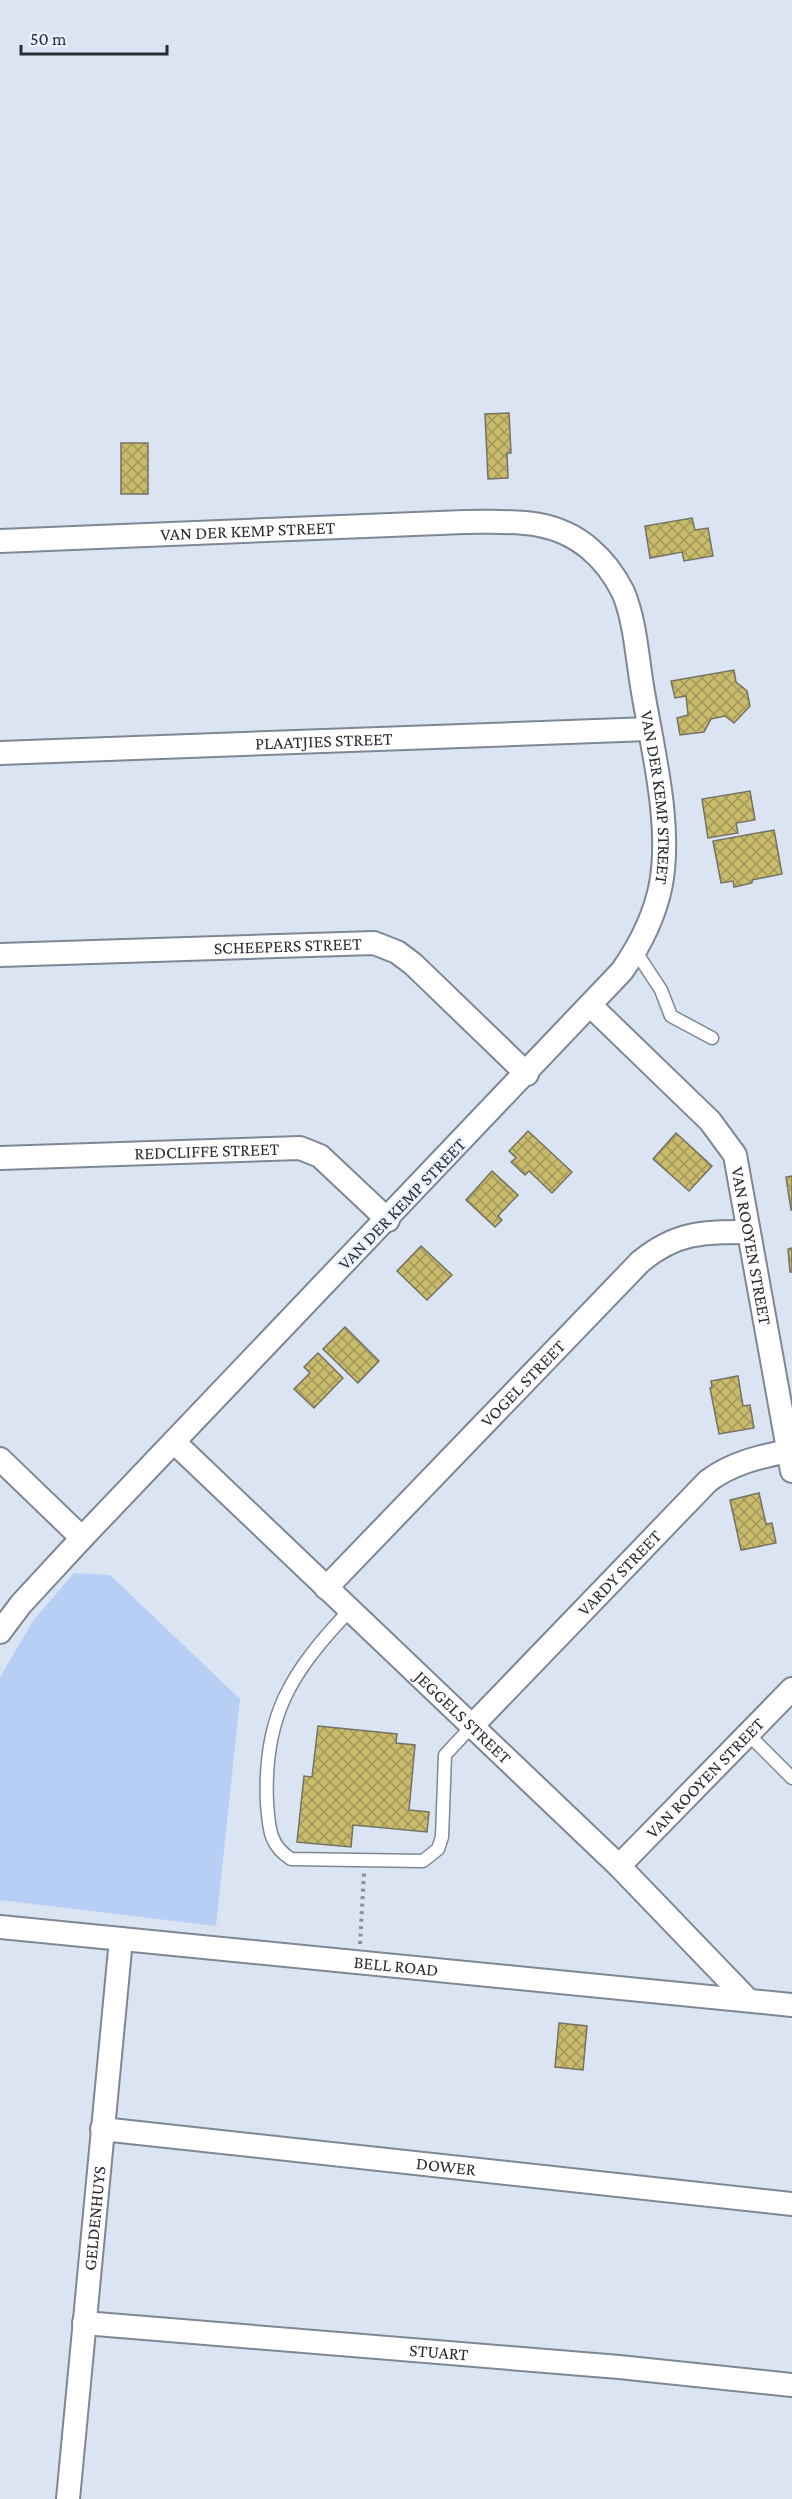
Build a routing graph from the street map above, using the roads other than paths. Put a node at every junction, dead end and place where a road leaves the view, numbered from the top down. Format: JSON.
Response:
{"nodes":[{"id":1,"x":0,"y":541,"type":"edge"},
{"id":2,"x":649,"y":729,"type":"junction"},
{"id":3,"x":0,"y":753,"type":"edge"},
{"id":4,"x":636,"y":952,"type":"junction"},
{"id":5,"x":0,"y":955,"type":"edge"},
{"id":6,"x":591,"y":1006,"type":"junction"},
{"id":7,"x":712,"y":1038,"type":"dead end"},
{"id":8,"x":526,"y":1074,"type":"junction"},
{"id":9,"x":0,"y":1158,"type":"edge"},
{"id":10,"x":387,"y":1220,"type":"junction"},
{"id":11,"x":747,"y":1232,"type":"junction"},
{"id":12,"x":174,"y":1442,"type":"junction"},
{"id":13,"x":0,"y":1459,"type":"edge"},
{"id":14,"x":790,"y":1461,"type":"edge"},
{"id":15,"x":82,"y":1538,"type":"junction"},
{"id":16,"x":326,"y":1588,"type":"junction"},
{"id":17,"x":350,"y":1610,"type":"junction"},
{"id":18,"x":0,"y":1632,"type":"edge"},
{"id":19,"x":791,"y":1691,"type":"edge"},
{"id":20,"x":471,"y":1727,"type":"junction"},
{"id":21,"x":748,"y":1734,"type":"junction"},
{"id":22,"x":792,"y":1778,"type":"edge"},
{"id":23,"x":619,"y":1866,"type":"junction"},
{"id":24,"x":0,"y":1927,"type":"edge"},
{"id":25,"x":121,"y":1939,"type":"junction"},
{"id":26,"x":747,"y":1999,"type":"junction"},
{"id":27,"x":792,"y":2005,"type":"edge"},
{"id":28,"x":102,"y":2129,"type":"junction"},
{"id":29,"x":792,"y":2204,"type":"edge"},
{"id":30,"x":84,"y":2323,"type":"junction"},
{"id":31,"x":792,"y":2385,"type":"edge"},
{"id":32,"x":68,"y":2499,"type":"edge"}],
"edges":[{"from":1,"to":2,"type":"street","name":"VAN DER KEMP STREET"},
{"from":2,"to":3,"type":"street","name":"PLAATJIES STREET"},
{"from":2,"to":4,"type":"street","name":"VAN DER KEMP STREET"},
{"from":4,"to":6,"type":"street","name":"VAN DER KEMP STREET"},
{"from":4,"to":7,"type":"lane"},
{"from":5,"to":8,"type":"street","name":"SCHEEPERS STREET"},
{"from":6,"to":8,"type":"street","name":"VAN DER KEMP STREET"},
{"from":6,"to":11,"type":"street","name":"VAN ROOYEN STREET"},
{"from":8,"to":10,"type":"street","name":"VAN DER KEMP STREET"},
{"from":9,"to":10,"type":"street","name":"REDCLIFFE STREET"},
{"from":10,"to":12,"type":"street","name":"VAN DER KEMP STREET"},
{"from":11,"to":14,"type":"street","name":"VAN ROOYEN STREET"},
{"from":11,"to":16,"type":"street","name":"VOGEL STREET"},
{"from":12,"to":15,"type":"street","name":"VAN DER KEMP STREET"},
{"from":12,"to":16,"type":"street","name":"JEGGELS STREET"},
{"from":13,"to":15,"type":"street"},
{"from":14,"to":20,"type":"street","name":"VARDY STREET"},
{"from":15,"to":18,"type":"street","name":"VAN DER KEMP STREET"},
{"from":16,"to":17,"type":"street","name":"JEGGELS STREET"},
{"from":17,"to":20,"type":"street","name":"JEGGELS STREET"},
{"from":17,"to":20,"type":"lane"},
{"from":19,"to":21,"type":"street","name":"VAN ROOYEN STREET"},
{"from":20,"to":23,"type":"street","name":"JEGGELS STREET"},
{"from":21,"to":22,"type":"lane"},
{"from":21,"to":23,"type":"street","name":"VAN ROOYEN STREET"},
{"from":23,"to":26,"type":"street","name":"JEGGELS STREET"},
{"from":24,"to":25,"type":"street","name":"BELL ROAD"},
{"from":25,"to":26,"type":"street","name":"BELL ROAD"},
{"from":25,"to":28,"type":"street","name":"GELDENHUYS"},
{"from":26,"to":27,"type":"street","name":"BELL ROAD"},
{"from":28,"to":29,"type":"street","name":"DOWER"},
{"from":28,"to":30,"type":"street","name":"GELDENHUYS"},
{"from":30,"to":31,"type":"street","name":"STUART"},
{"from":30,"to":32,"type":"street","name":"GELDENHUYS"}]}
